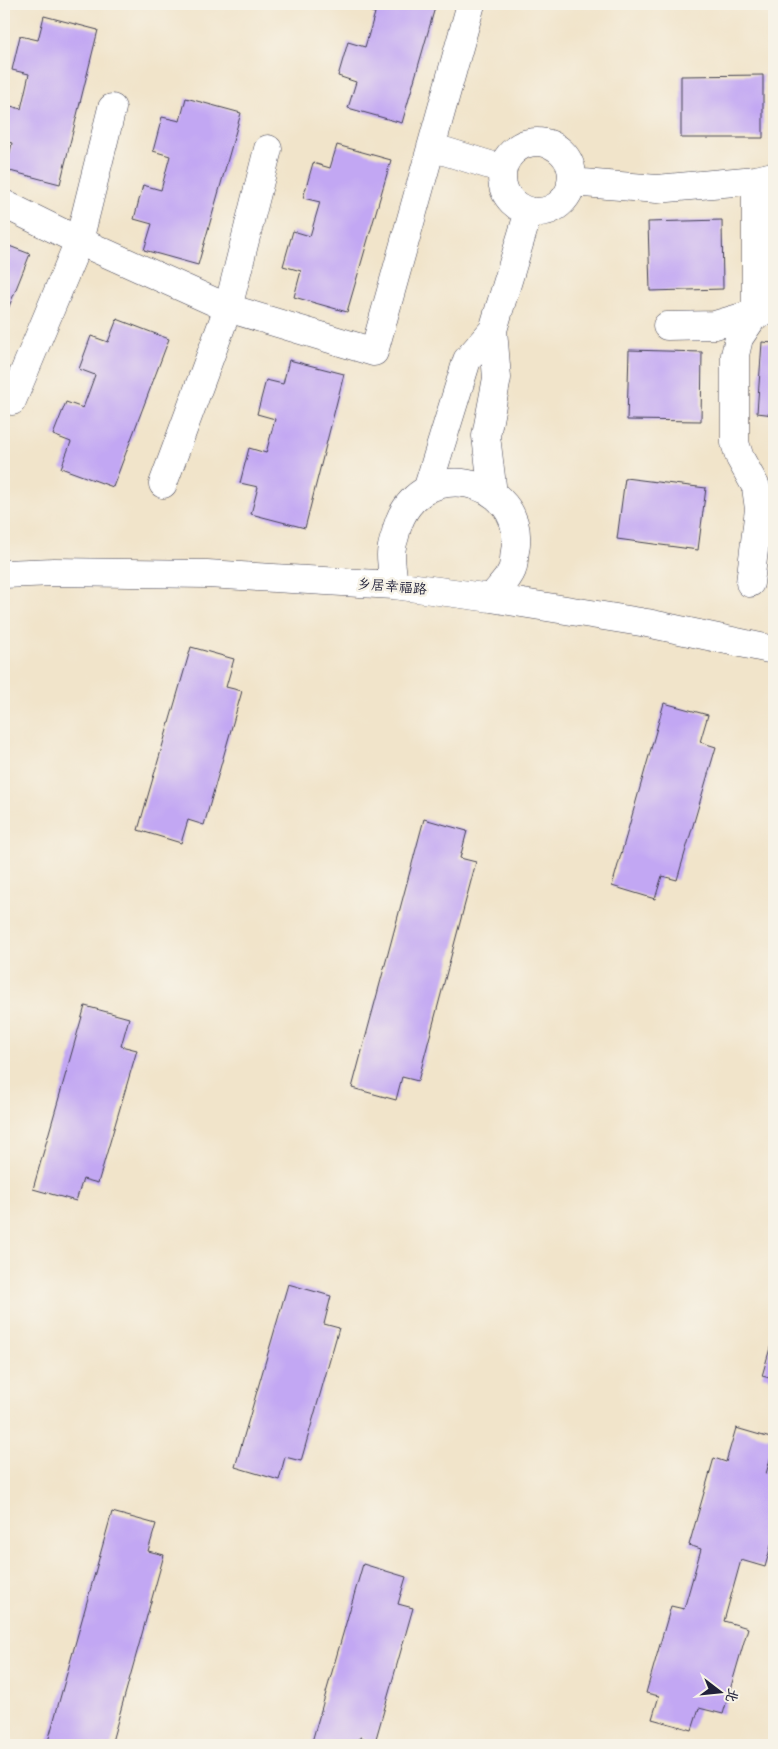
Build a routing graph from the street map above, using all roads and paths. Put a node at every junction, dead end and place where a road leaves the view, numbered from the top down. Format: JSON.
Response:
{"nodes":[{"id":1,"x":471,"y":4,"type":"edge"},
{"id":2,"x":112,"y":108,"type":"dead end"},
{"id":3,"x":431,"y":147,"type":"junction"},
{"id":4,"x":268,"y":149,"type":"dead end"},
{"id":5,"x":503,"y":170,"type":"junction"},
{"id":6,"x":765,"y":178,"type":"edge"},
{"id":7,"x":571,"y":182,"type":"junction"},
{"id":8,"x":4,"y":204,"type":"edge"},
{"id":9,"x":530,"y":211,"type":"junction"},
{"id":10,"x":79,"y":241,"type":"junction"},
{"id":11,"x":228,"y":308,"type":"junction"},
{"id":12,"x":765,"y":313,"type":"edge"},
{"id":13,"x":668,"y":326,"type":"dead end"},
{"id":14,"x":493,"y":330,"type":"junction"},
{"id":15,"x":12,"y":401,"type":"dead end"},
{"id":16,"x":163,"y":484,"type":"dead end"},
{"id":17,"x":427,"y":490,"type":"junction"},
{"id":18,"x":493,"y":494,"type":"junction"},
{"id":19,"x":4,"y":574,"type":"edge"},
{"id":20,"x":750,"y":583,"type":"dead end"},
{"id":21,"x":394,"y":585,"type":"junction"},
{"id":22,"x":491,"y":598,"type":"junction"},
{"id":23,"x":774,"y":650,"type":"edge"}],
"edges":[{"from":1,"to":3,"type":"street"},
{"from":2,"to":10,"type":"street"},
{"from":3,"to":5,"type":"street"},
{"from":3,"to":11,"type":"street"},
{"from":4,"to":11,"type":"street"},
{"from":5,"to":7,"type":"street"},
{"from":5,"to":9,"type":"street"},
{"from":6,"to":7,"type":"street"},
{"from":6,"to":12,"type":"street"},
{"from":7,"to":9,"type":"street"},
{"from":8,"to":10,"type":"street"},
{"from":9,"to":14,"type":"street"},
{"from":10,"to":11,"type":"street"},
{"from":10,"to":15,"type":"street"},
{"from":11,"to":16,"type":"street"},
{"from":12,"to":13,"type":"street"},
{"from":12,"to":20,"type":"street"},
{"from":14,"to":17,"type":"street"},
{"from":14,"to":18,"type":"street"},
{"from":17,"to":18,"type":"street"},
{"from":17,"to":21,"type":"street"},
{"from":18,"to":22,"type":"street"},
{"from":19,"to":21,"type":"street","name":"乡居幸福路"},
{"from":21,"to":22,"type":"street","name":"乡居幸福路"},
{"from":22,"to":23,"type":"street","name":"乡居幸福路"}]}
